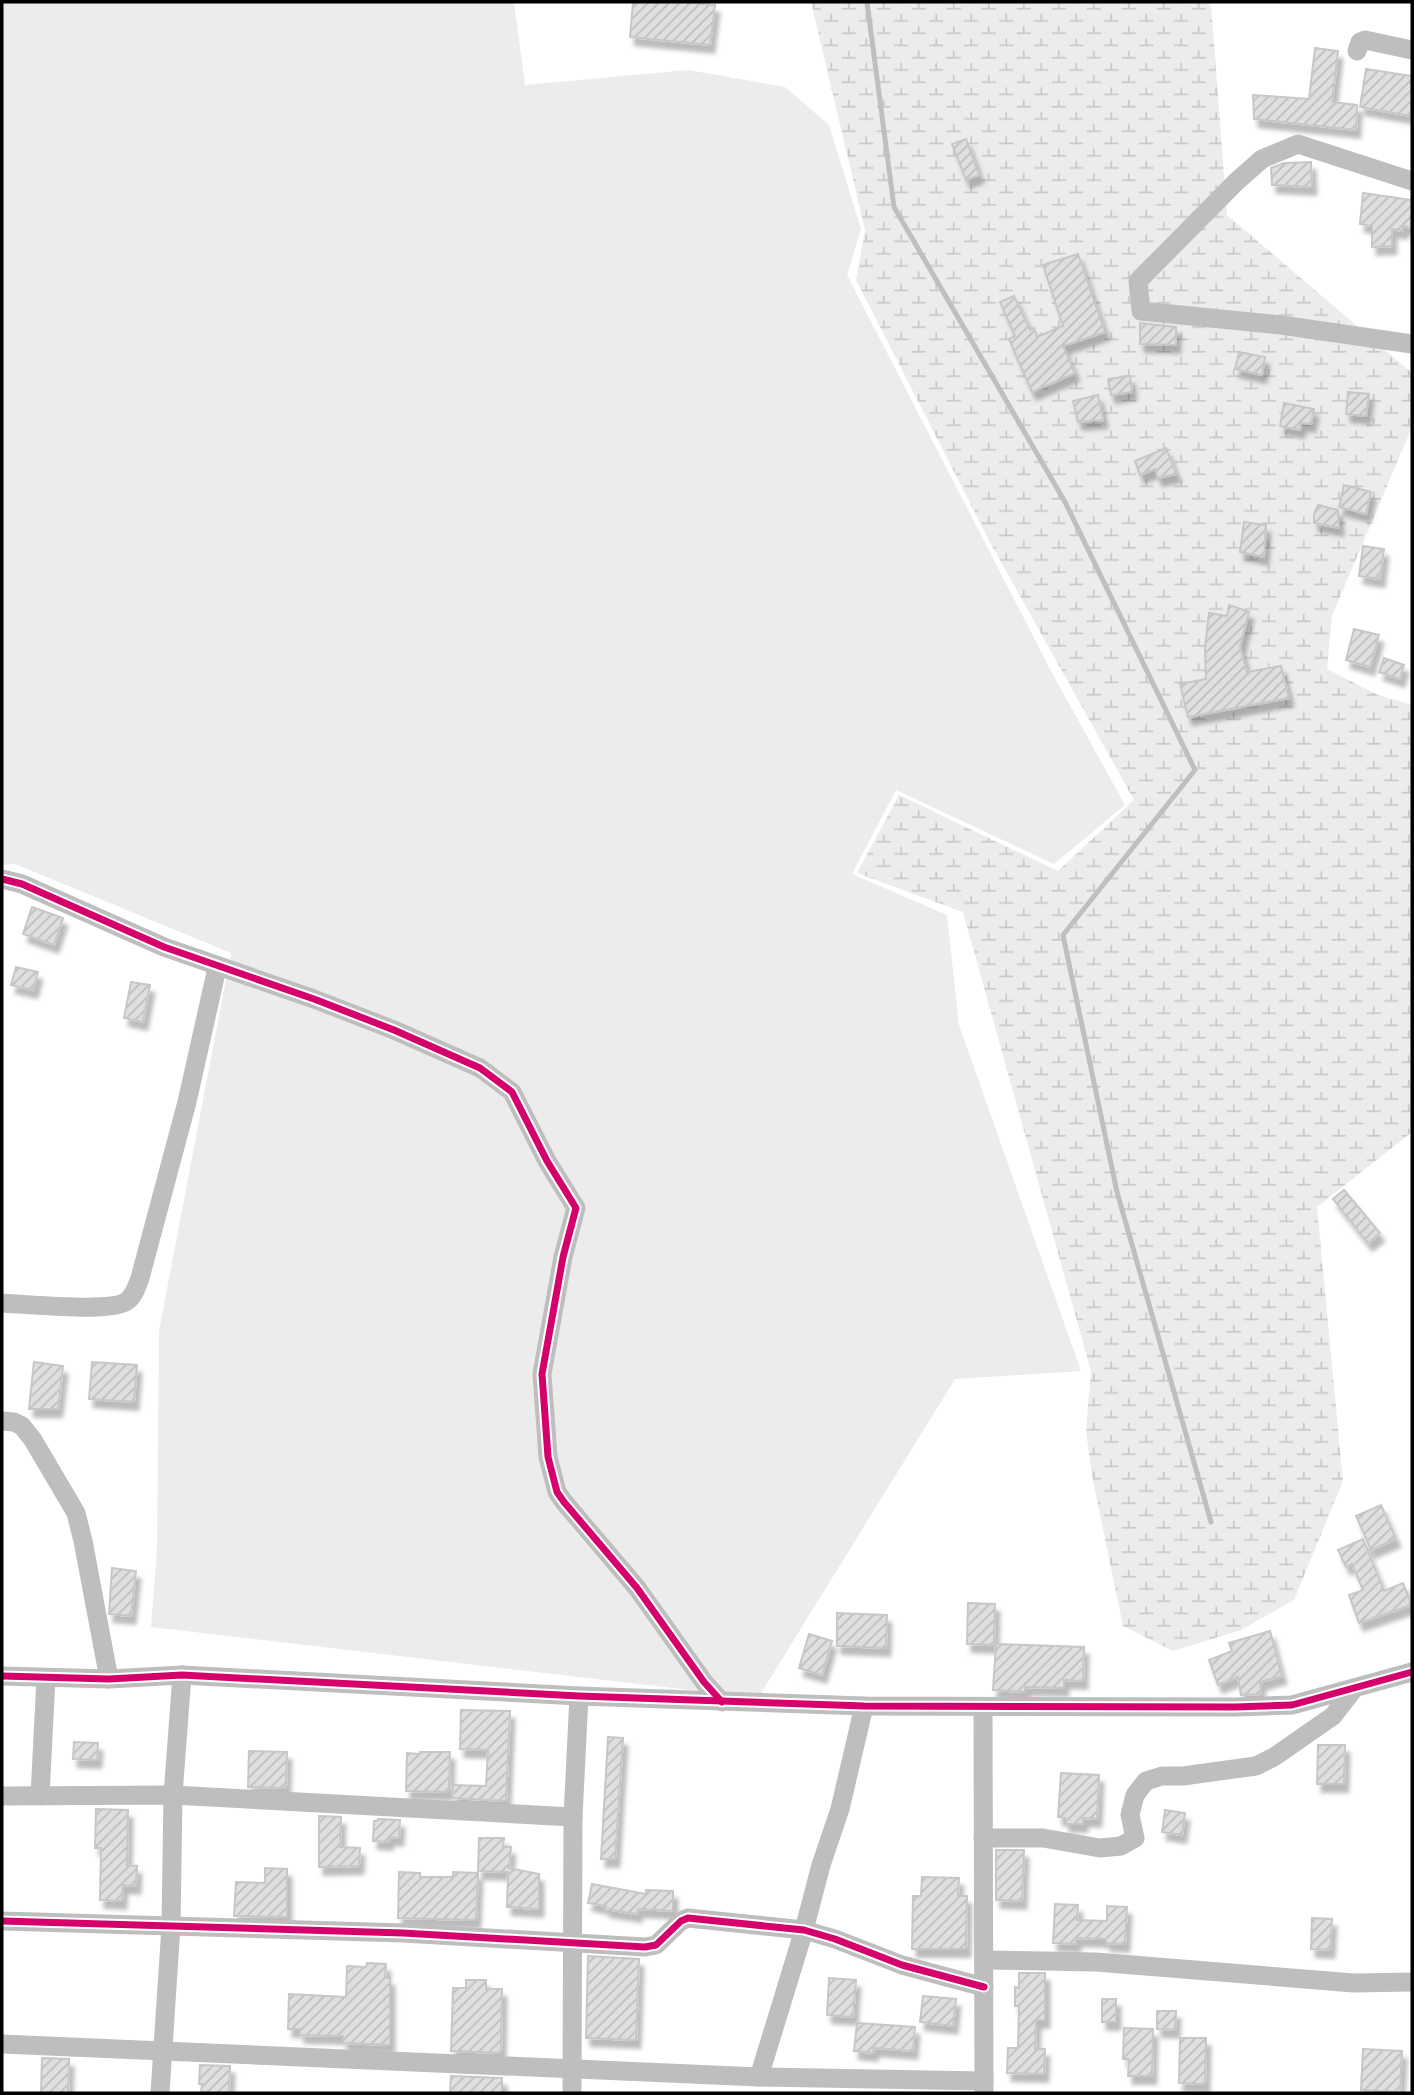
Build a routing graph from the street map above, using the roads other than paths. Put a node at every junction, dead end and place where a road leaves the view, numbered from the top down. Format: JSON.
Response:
{"nodes":[{"id":1,"x":1412,"y":50,"type":"edge"},
{"id":2,"x":1357,"y":51,"type":"dead end"},
{"id":3,"x":1412,"y":181,"type":"edge"},
{"id":4,"x":1412,"y":344,"type":"edge"},
{"id":5,"x":2,"y":879,"type":"edge"},
{"id":6,"x":217,"y":968,"type":"junction"},
{"id":7,"x":2,"y":1303,"type":"edge"},
{"id":8,"x":2,"y":1421,"type":"edge"},
{"id":9,"x":1412,"y":1672,"type":"edge"},
{"id":10,"x":182,"y":1675,"type":"junction"},
{"id":11,"x":2,"y":1676,"type":"edge"},
{"id":12,"x":46,"y":1678,"type":"junction"},
{"id":13,"x":109,"y":1679,"type":"junction"},
{"id":14,"x":1353,"y":1690,"type":"junction"},
{"id":15,"x":579,"y":1696,"type":"junction"},
{"id":16,"x":722,"y":1702,"type":"junction"},
{"id":17,"x":864,"y":1706,"type":"junction"},
{"id":18,"x":984,"y":1707,"type":"junction"},
{"id":19,"x":173,"y":1795,"type":"junction"},
{"id":20,"x":2,"y":1796,"type":"edge"},
{"id":21,"x":40,"y":1796,"type":"junction"},
{"id":22,"x":573,"y":1818,"type":"junction"},
{"id":23,"x":983,"y":1838,"type":"junction"},
{"id":24,"x":2,"y":1921,"type":"edge"},
{"id":25,"x":171,"y":1926,"type":"junction"},
{"id":26,"x":804,"y":1930,"type":"junction"},
{"id":27,"x":573,"y":1943,"type":"junction"},
{"id":28,"x":985,"y":1960,"type":"junction"},
{"id":29,"x":1412,"y":1982,"type":"edge"},
{"id":30,"x":984,"y":1987,"type":"junction"},
{"id":31,"x":2,"y":2044,"type":"edge"},
{"id":32,"x":162,"y":2050,"type":"junction"},
{"id":33,"x":572,"y":2068,"type":"junction"},
{"id":34,"x":759,"y":2077,"type":"junction"},
{"id":35,"x":984,"y":2087,"type":"edge"},
{"id":36,"x":160,"y":2093,"type":"edge"},
{"id":37,"x":572,"y":2093,"type":"edge"}],
"edges":[{"from":1,"to":2,"type":"street"},
{"from":3,"to":4,"type":"street"},
{"from":5,"to":6,"type":"street"},
{"from":6,"to":7,"type":"street"},
{"from":6,"to":16,"type":"street"},
{"from":8,"to":13,"type":"street"},
{"from":9,"to":14,"type":"street"},
{"from":10,"to":13,"type":"street"},
{"from":10,"to":15,"type":"street"},
{"from":10,"to":19,"type":"street"},
{"from":11,"to":12,"type":"street"},
{"from":12,"to":13,"type":"street"},
{"from":12,"to":21,"type":"street"},
{"from":14,"to":18,"type":"street"},
{"from":14,"to":23,"type":"street"},
{"from":15,"to":16,"type":"street"},
{"from":15,"to":22,"type":"street"},
{"from":16,"to":17,"type":"street"},
{"from":17,"to":18,"type":"street"},
{"from":17,"to":26,"type":"street"},
{"from":18,"to":23,"type":"street"},
{"from":19,"to":21,"type":"street"},
{"from":19,"to":22,"type":"street"},
{"from":19,"to":25,"type":"street"},
{"from":20,"to":21,"type":"street"},
{"from":22,"to":27,"type":"street"},
{"from":23,"to":28,"type":"street"},
{"from":24,"to":25,"type":"street"},
{"from":25,"to":27,"type":"street"},
{"from":25,"to":32,"type":"street"},
{"from":26,"to":27,"type":"street"},
{"from":26,"to":30,"type":"street"},
{"from":26,"to":34,"type":"street"},
{"from":27,"to":33,"type":"street"},
{"from":28,"to":29,"type":"street"},
{"from":28,"to":30,"type":"street"},
{"from":30,"to":35,"type":"street"},
{"from":31,"to":32,"type":"street"},
{"from":32,"to":33,"type":"street"},
{"from":32,"to":36,"type":"street"},
{"from":33,"to":34,"type":"street"},
{"from":33,"to":37,"type":"street"},
{"from":34,"to":35,"type":"street"}]}
